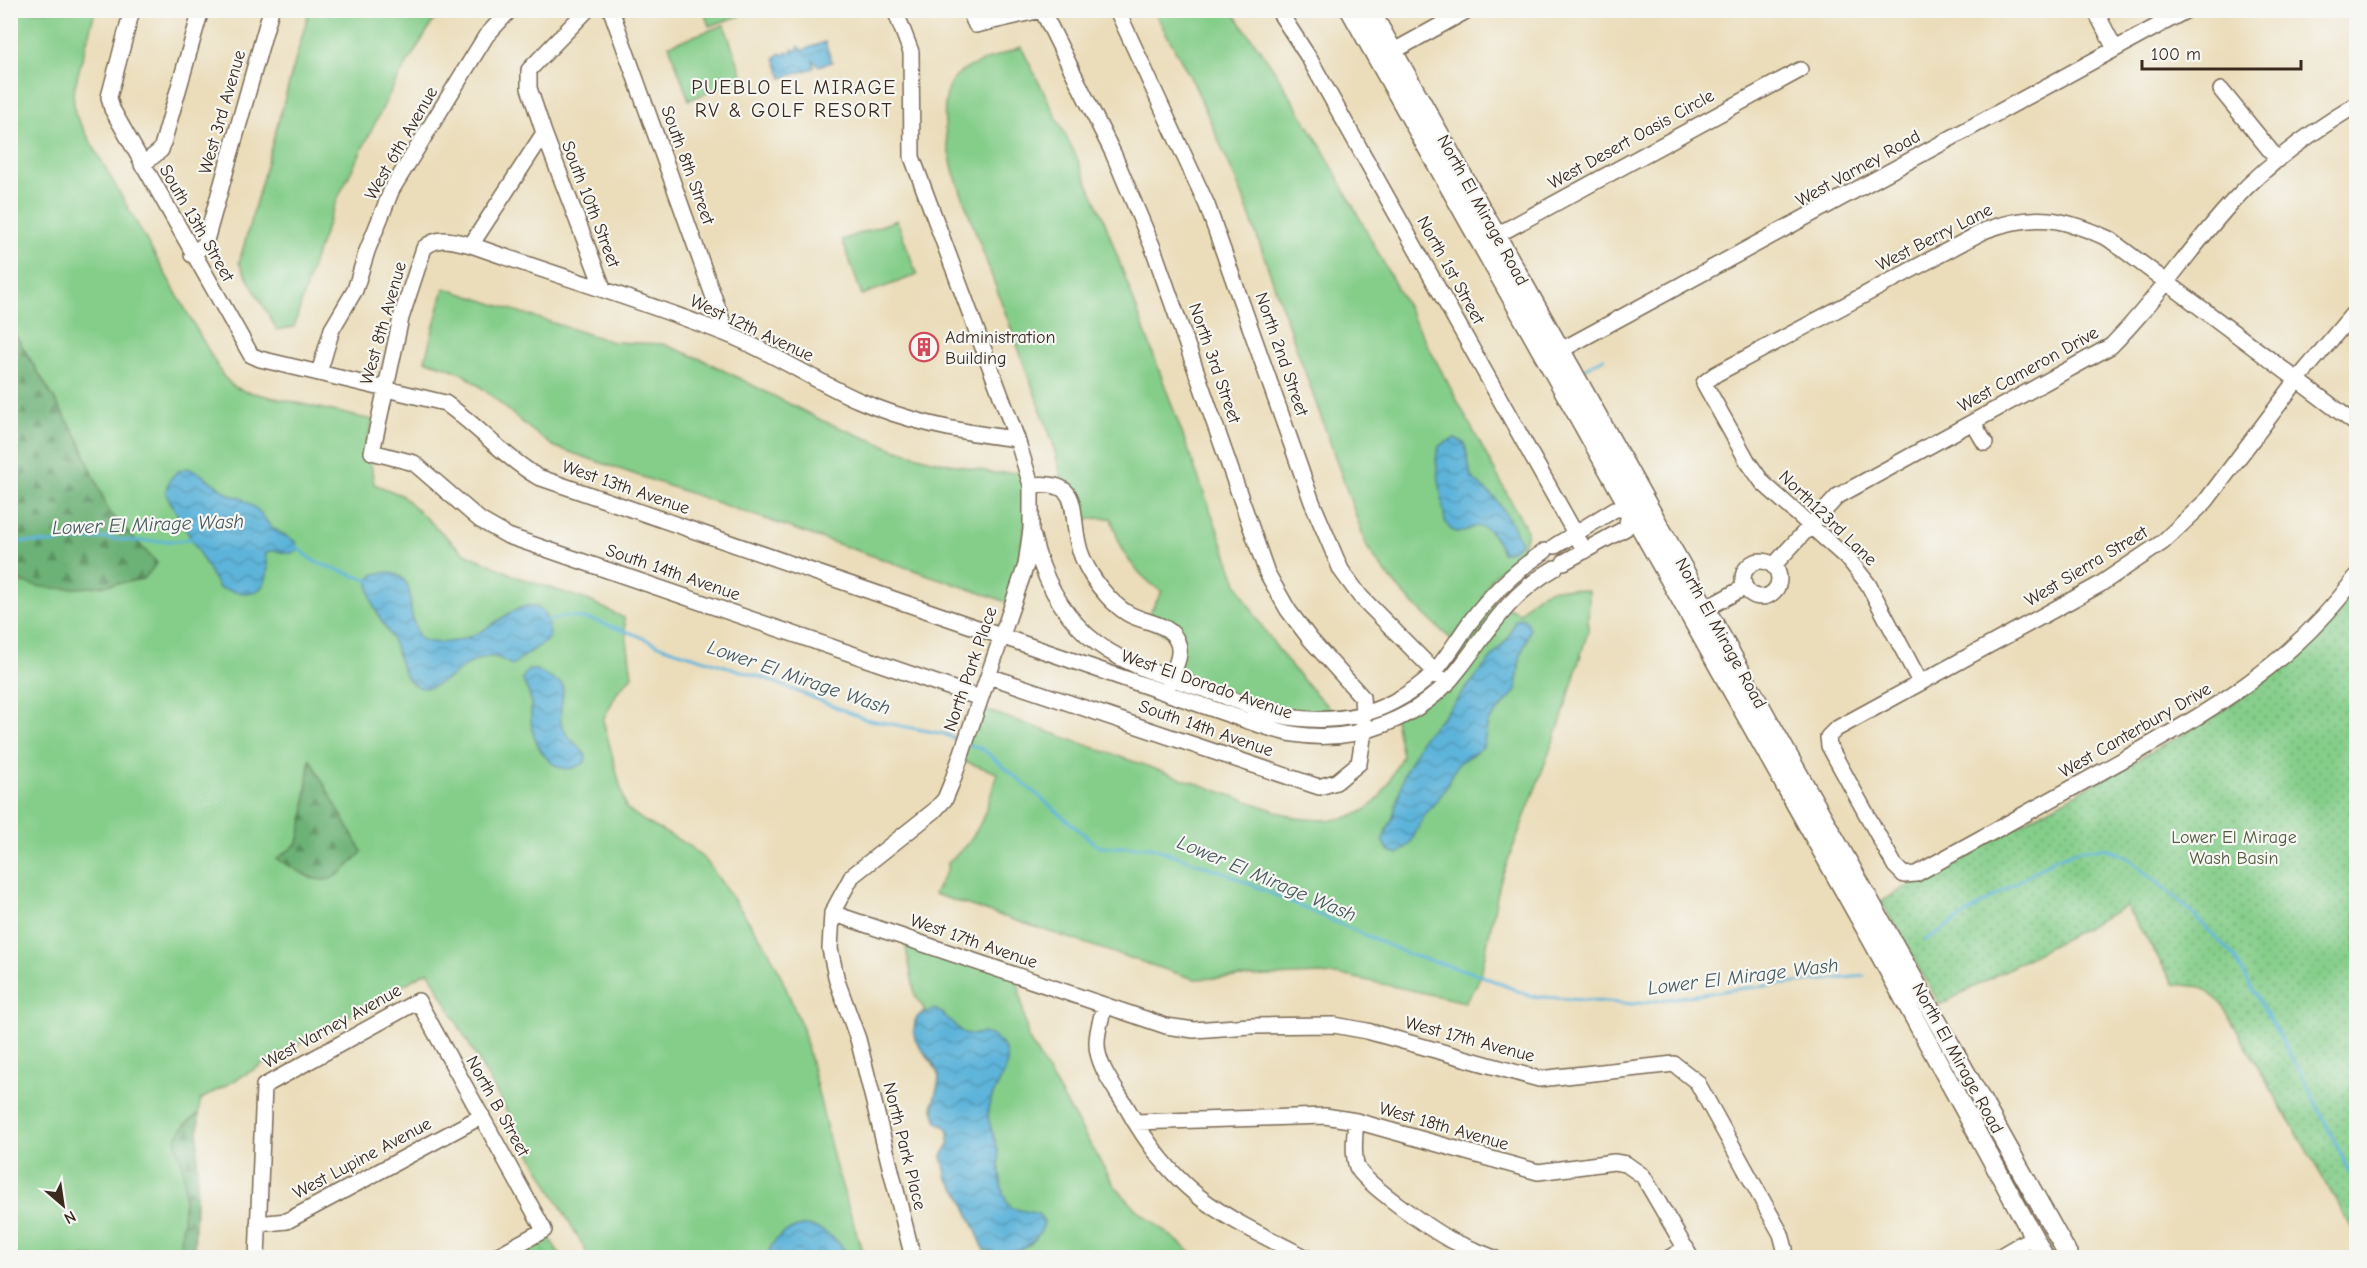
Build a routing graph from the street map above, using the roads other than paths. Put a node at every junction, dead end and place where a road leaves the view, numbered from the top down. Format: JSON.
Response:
{"nodes":[{"id":1,"x":132,"y":10,"type":"edge"},
{"id":2,"x":201,"y":10,"type":"edge"},
{"id":3,"x":271,"y":10,"type":"edge"},
{"id":4,"x":510,"y":10,"type":"edge"},
{"id":5,"x":587,"y":10,"type":"edge"},
{"id":6,"x":611,"y":10,"type":"edge"},
{"id":7,"x":895,"y":10,"type":"edge"},
{"id":8,"x":969,"y":10,"type":"edge"},
{"id":9,"x":1041,"y":10,"type":"edge"},
{"id":10,"x":1117,"y":10,"type":"edge"},
{"id":11,"x":1278,"y":10,"type":"edge"},
{"id":12,"x":1350,"y":10,"type":"edge"},
{"id":13,"x":1370,"y":10,"type":"edge"},
{"id":14,"x":1468,"y":10,"type":"edge"},
{"id":15,"x":2095,"y":10,"type":"edge"},
{"id":16,"x":2187,"y":10,"type":"edge"},
{"id":17,"x":2115,"y":49,"type":"junction"},
{"id":18,"x":1386,"y":56,"type":"junction"},
{"id":19,"x":1800,"y":70,"type":"dead end"},
{"id":20,"x":2221,"y":90,"type":"dead end"},
{"id":21,"x":2356,"y":105,"type":"edge"},
{"id":22,"x":544,"y":133,"type":"junction"},
{"id":23,"x":2278,"y":160,"type":"junction"},
{"id":24,"x":142,"y":165,"type":"junction"},
{"id":25,"x":1489,"y":239,"type":"junction"},
{"id":26,"x":471,"y":245,"type":"junction"},
{"id":27,"x":192,"y":255,"type":"junction"},
{"id":28,"x":2165,"y":282,"type":"junction"},
{"id":29,"x":603,"y":288,"type":"junction"},
{"id":30,"x":2356,"y":310,"type":"edge"},
{"id":31,"x":728,"y":334,"type":"junction"},
{"id":32,"x":1554,"y":354,"type":"junction"},
{"id":33,"x":251,"y":355,"type":"joint"},
{"id":34,"x":319,"y":373,"type":"junction"},
{"id":35,"x":2298,"y":379,"type":"junction"},
{"id":36,"x":1704,"y":383,"type":"joint"},
{"id":37,"x":384,"y":387,"type":"junction"},
{"id":38,"x":1973,"y":423,"type":"junction"},
{"id":39,"x":2356,"y":424,"type":"edge"},
{"id":40,"x":1017,"y":439,"type":"junction"},
{"id":41,"x":1985,"y":443,"type":"dead end"},
{"id":42,"x":372,"y":452,"type":"joint"},
{"id":43,"x":1031,"y":485,"type":"junction"},
{"id":44,"x":1638,"y":504,"type":"junction"},
{"id":45,"x":1809,"y":525,"type":"junction"},
{"id":46,"x":1031,"y":529,"type":"junction"},
{"id":47,"x":1575,"y":532,"type":"junction"},
{"id":48,"x":1585,"y":551,"type":"junction"},
{"id":49,"x":1773,"y":566,"type":"junction"},
{"id":50,"x":2356,"y":577,"type":"edge"},
{"id":51,"x":1745,"y":587,"type":"junction"},
{"id":52,"x":1699,"y":612,"type":"junction"},
{"id":53,"x":1003,"y":635,"type":"junction"},
{"id":54,"x":1434,"y":672,"type":"junction"},
{"id":55,"x":989,"y":676,"type":"junction"},
{"id":56,"x":1920,"y":682,"type":"junction"},
{"id":57,"x":1169,"y":684,"type":"junction"},
{"id":58,"x":1447,"y":684,"type":"junction"},
{"id":59,"x":980,"y":698,"type":"junction"},
{"id":60,"x":1363,"y":716,"type":"junction"},
{"id":61,"x":1364,"y":732,"type":"junction"},
{"id":62,"x":1828,"y":737,"type":"joint"},
{"id":63,"x":831,"y":913,"type":"junction"},
{"id":64,"x":418,"y":1001,"type":"joint"},
{"id":65,"x":1104,"y":1006,"type":"junction"},
{"id":66,"x":482,"y":1116,"type":"junction"},
{"id":67,"x":1356,"y":1121,"type":"junction"},
{"id":68,"x":1135,"y":1122,"type":"junction"},
{"id":69,"x":258,"y":1224,"type":"junction"},
{"id":70,"x":2033,"y":1237,"type":"junction"},
{"id":71,"x":1688,"y":1253,"type":"edge"},
{"id":72,"x":257,"y":1257,"type":"edge"},
{"id":73,"x":496,"y":1257,"type":"edge"},
{"id":74,"x":913,"y":1257,"type":"edge"},
{"id":75,"x":1307,"y":1257,"type":"edge"},
{"id":76,"x":1494,"y":1257,"type":"edge"},
{"id":77,"x":1669,"y":1257,"type":"edge"},
{"id":78,"x":1783,"y":1257,"type":"edge"},
{"id":79,"x":1997,"y":1257,"type":"edge"},
{"id":80,"x":2045,"y":1257,"type":"edge"},
{"id":81,"x":2070,"y":1257,"type":"edge"}],
"edges":[{"from":1,"to":24,"type":"street","name":"South 13th Street"},
{"from":2,"to":24,"type":"street"},
{"from":3,"to":27,"type":"street","name":"West 3rd Avenue"},
{"from":4,"to":34,"type":"street","name":"West 6th Avenue"},
{"from":5,"to":22,"type":"street"},
{"from":6,"to":31,"type":"street","name":"South 8th Street"},
{"from":7,"to":40,"type":"street","name":"North Park Place"},
{"from":8,"to":9,"type":"street"},
{"from":9,"to":60,"type":"street","name":"North 3rd Street"},
{"from":10,"to":54,"type":"street","name":"North 2nd Street"},
{"from":11,"to":47,"type":"street","name":"North 1st Street"},
{"from":12,"to":18,"type":"main road","name":"North El Mirage Road"},
{"from":13,"to":18,"type":"main road","name":"North El Mirage Road"},
{"from":14,"to":18,"type":"street"},
{"from":15,"to":17,"type":"street"},
{"from":16,"to":17,"type":"street","name":"West Varney Road"},
{"from":17,"to":32,"type":"street","name":"West Varney Road"},
{"from":18,"to":25,"type":"main road","name":"North El Mirage Road"},
{"from":19,"to":25,"type":"street","name":"West Desert Oasis Circle"},
{"from":20,"to":23,"type":"street"},
{"from":21,"to":23,"type":"street","name":"West Cameron Drive"},
{"from":22,"to":26,"type":"street"},
{"from":22,"to":29,"type":"street","name":"South 10th Street"},
{"from":23,"to":28,"type":"street","name":"West Cameron Drive"},
{"from":24,"to":27,"type":"street","name":"South 13th Street"},
{"from":25,"to":32,"type":"main road","name":"North El Mirage Road"},
{"from":26,"to":29,"type":"street","name":"West 12th Avenue"},
{"from":26,"to":37,"type":"street","name":"West 8th Avenue"},
{"from":27,"to":33,"type":"street","name":"South 13th Street"},
{"from":28,"to":35,"type":"street","name":"West Berry Lane"},
{"from":28,"to":36,"type":"street","name":"West Berry Lane"},
{"from":28,"to":38,"type":"street","name":"West Cameron Drive"},
{"from":29,"to":31,"type":"street","name":"West 12th Avenue"},
{"from":30,"to":35,"type":"street","name":"West Sierra Street"},
{"from":31,"to":40,"type":"street","name":"West 12th Avenue"},
{"from":32,"to":44,"type":"main road","name":"North El Mirage Road"},
{"from":33,"to":34,"type":"street","name":"West 13th Avenue"},
{"from":34,"to":37,"type":"street","name":"West 13th Avenue"},
{"from":35,"to":39,"type":"street","name":"West Berry Lane"},
{"from":35,"to":56,"type":"street","name":"West Sierra Street"},
{"from":36,"to":45,"type":"street","name":"North123rd Lane"},
{"from":37,"to":42,"type":"street","name":"West 8th Avenue"},
{"from":37,"to":53,"type":"street","name":"West 13th Avenue"},
{"from":38,"to":41,"type":"street"},
{"from":38,"to":45,"type":"street","name":"West Cameron Drive"},
{"from":40,"to":43,"type":"street","name":"North Park Place"},
{"from":42,"to":59,"type":"street","name":"South 14th Avenue"},
{"from":43,"to":46,"type":"street","name":"North Park Place"},
{"from":43,"to":57,"type":"street"},
{"from":44,"to":47,"type":"street","name":"West El Dorado Avenue"},
{"from":44,"to":48,"type":"street","name":"West El Dorado Avenue"},
{"from":44,"to":52,"type":"main road","name":"North El Mirage Road"},
{"from":45,"to":49,"type":"street","name":"West Cameron Drive"},
{"from":45,"to":56,"type":"street","name":"North123rd Lane"},
{"from":46,"to":53,"type":"street","name":"North Park Place"},
{"from":46,"to":57,"type":"street","name":"West El Dorado Avenue"},
{"from":47,"to":48,"type":"street","name":"North 1st Street"},
{"from":47,"to":54,"type":"street","name":"West El Dorado Avenue"},
{"from":48,"to":58,"type":"street","name":"West El Dorado Avenue"},
{"from":49,"to":51,"type":"street"},
{"from":49,"to":51,"type":"street"},
{"from":50,"to":62,"type":"street","name":"West Canterbury Drive"},
{"from":51,"to":52,"type":"street"},
{"from":52,"to":70,"type":"main road","name":"North El Mirage Road"},
{"from":52,"to":81,"type":"main road","name":"North El Mirage Road"},
{"from":53,"to":55,"type":"street","name":"North Park Place"},
{"from":53,"to":57,"type":"street","name":"West El Dorado Avenue"},
{"from":54,"to":58,"type":"street","name":"North 2nd Street"},
{"from":54,"to":60,"type":"street","name":"West El Dorado Avenue"},
{"from":55,"to":59,"type":"street","name":"North Park Place"},
{"from":55,"to":61,"type":"street","name":"South 14th Avenue"},
{"from":56,"to":62,"type":"street","name":"West Sierra Street"},
{"from":57,"to":60,"type":"street","name":"West El Dorado Avenue"},
{"from":57,"to":61,"type":"street","name":"West El Dorado Avenue"},
{"from":58,"to":61,"type":"street","name":"West El Dorado Avenue"},
{"from":59,"to":63,"type":"street","name":"North Park Place"},
{"from":60,"to":61,"type":"street","name":"South 14th Avenue"},
{"from":63,"to":65,"type":"street","name":"West 17th Avenue"},
{"from":63,"to":74,"type":"street","name":"North Park Place"},
{"from":64,"to":66,"type":"street","name":"North B Street"},
{"from":64,"to":69,"type":"street","name":"West Varney Avenue"},
{"from":65,"to":68,"type":"street"},
{"from":65,"to":78,"type":"street","name":"West 17th Avenue"},
{"from":66,"to":69,"type":"street","name":"West Lupine Avenue"},
{"from":66,"to":73,"type":"street","name":"North B Street"},
{"from":67,"to":68,"type":"street","name":"West 18th Avenue"},
{"from":67,"to":71,"type":"street","name":"West 18th Avenue"},
{"from":67,"to":76,"type":"street"},
{"from":68,"to":75,"type":"street"},
{"from":69,"to":72,"type":"street"},
{"from":70,"to":79,"type":"street"},
{"from":70,"to":80,"type":"main road","name":"North El Mirage Road"},
{"from":71,"to":77,"type":"street"}]}
